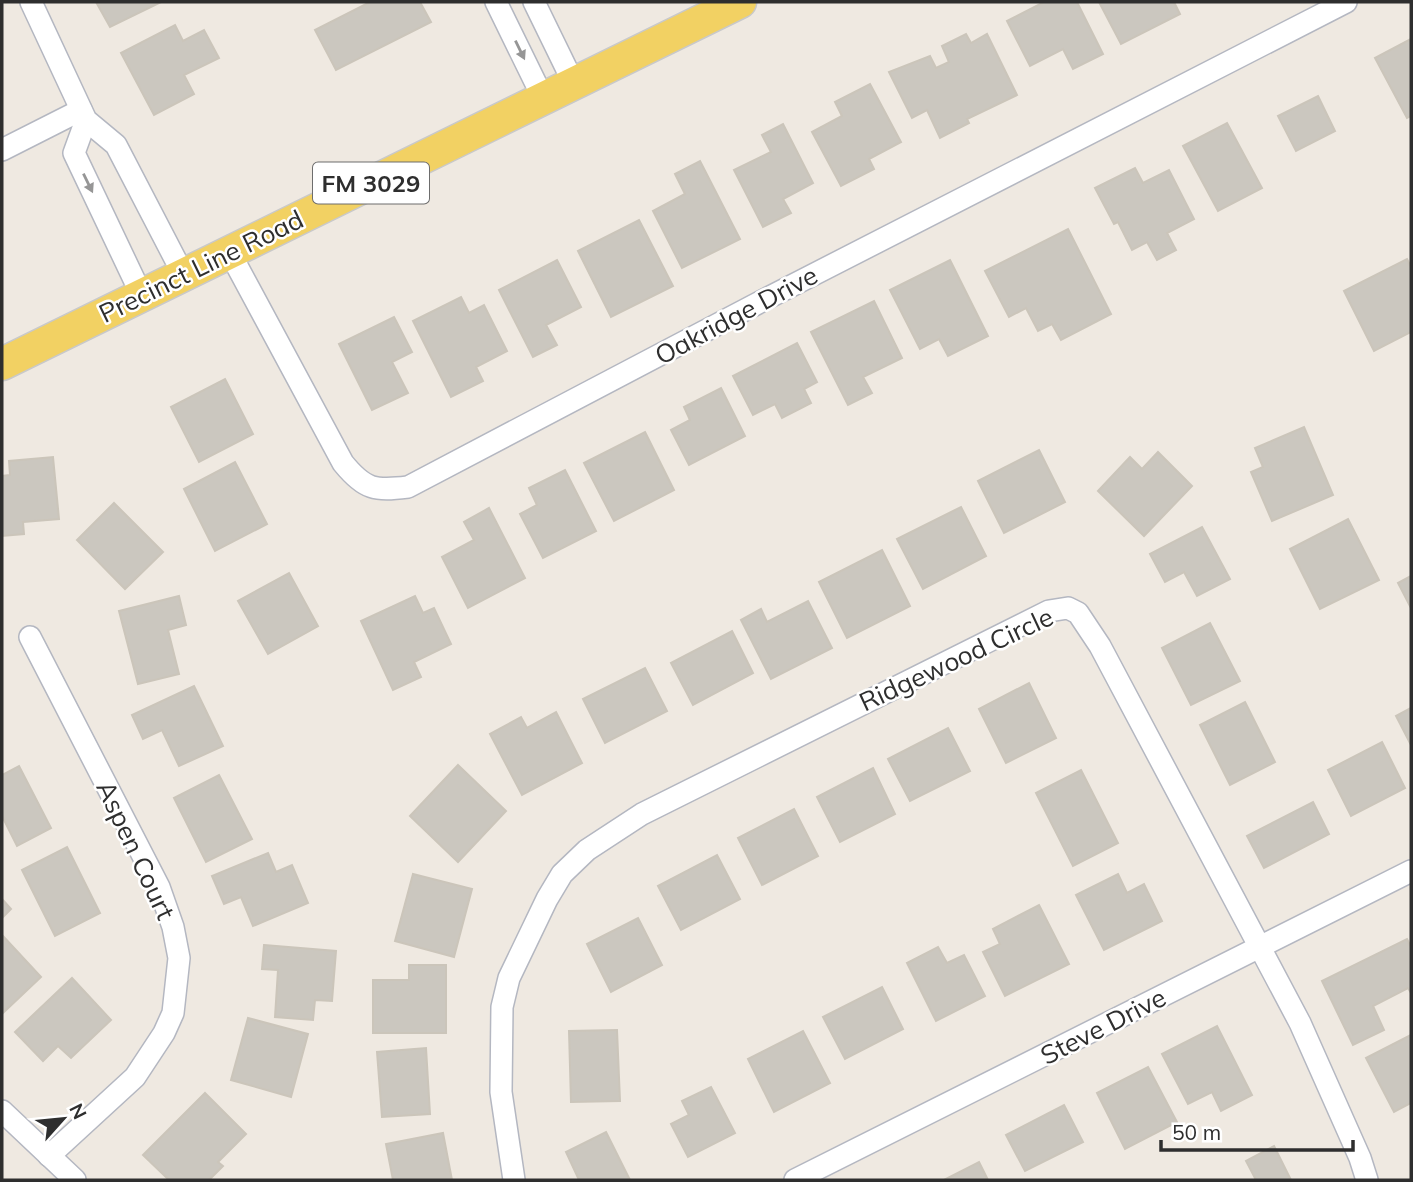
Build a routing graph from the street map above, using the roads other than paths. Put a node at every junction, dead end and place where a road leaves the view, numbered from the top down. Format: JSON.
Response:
{"nodes":[{"id":1,"x":31,"y":2,"type":"edge"},
{"id":2,"x":496,"y":2,"type":"edge"},
{"id":3,"x":534,"y":2,"type":"edge"},
{"id":4,"x":740,"y":2,"type":"edge"},
{"id":5,"x":1346,"y":2,"type":"edge"},
{"id":6,"x":574,"y":84,"type":"junction"},
{"id":7,"x":543,"y":98,"type":"junction"},
{"id":8,"x":84,"y":115,"type":"junction"},
{"id":9,"x":2,"y":150,"type":"edge"},
{"id":10,"x":230,"y":253,"type":"junction"},
{"id":11,"x":183,"y":274,"type":"junction"},
{"id":12,"x":141,"y":294,"type":"junction"},
{"id":13,"x":2,"y":364,"type":"edge"},
{"id":14,"x":30,"y":637,"type":"dead end"},
{"id":15,"x":1411,"y":871,"type":"edge"},
{"id":16,"x":1262,"y":947,"type":"junction"},
{"id":17,"x":2,"y":1111,"type":"edge"},
{"id":18,"x":49,"y":1156,"type":"junction"},
{"id":19,"x":75,"y":1180,"type":"edge"},
{"id":20,"x":514,"y":1180,"type":"edge"},
{"id":21,"x":794,"y":1180,"type":"edge"},
{"id":22,"x":1367,"y":1180,"type":"edge"}],
"edges":[{"from":1,"to":8,"type":"street"},
{"from":2,"to":7,"type":"street","one_way":true},
{"from":3,"to":6,"type":"street"},
{"from":4,"to":6,"type":"main road","name":"Precinct Line Road","number":"FM 3029"},
{"from":5,"to":10,"type":"street","name":"Oakridge Drive"},
{"from":6,"to":7,"type":"main road","name":"Precinct Line Road","number":"FM 3029"},
{"from":7,"to":10,"type":"main road","name":"Precinct Line Road","number":"FM 3029"},
{"from":8,"to":9,"type":"street"},
{"from":8,"to":11,"type":"street"},
{"from":8,"to":12,"type":"street","one_way":true},
{"from":10,"to":11,"type":"main road","name":"Precinct Line Road","number":"FM 3029"},
{"from":11,"to":12,"type":"main road","name":"Precinct Line Road","number":"FM 3029"},
{"from":12,"to":13,"type":"main road","name":"Precinct Line Road","number":"FM 3029"},
{"from":14,"to":18,"type":"street","name":"Aspen Court"},
{"from":15,"to":16,"type":"street","name":"Steve Drive"},
{"from":16,"to":20,"type":"street","name":"Ridgewood Circle"},
{"from":16,"to":21,"type":"street","name":"Steve Drive"},
{"from":16,"to":22,"type":"street","name":"Ridgewood Circle"},
{"from":17,"to":18,"type":"street"},
{"from":18,"to":19,"type":"street"}]}
